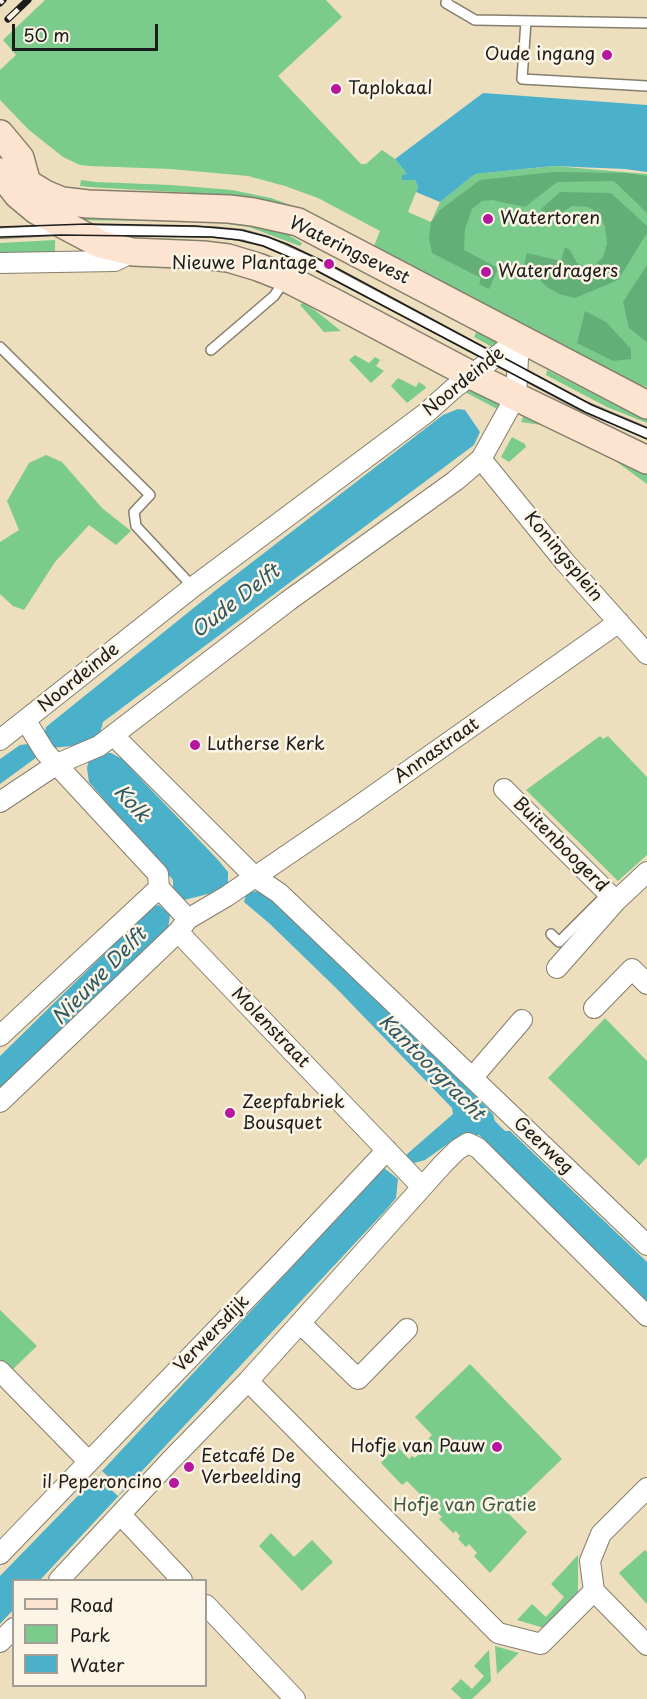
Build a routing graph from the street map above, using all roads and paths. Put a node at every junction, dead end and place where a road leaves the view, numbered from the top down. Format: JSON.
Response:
{"nodes":[{"id":1,"x":447,"y":0,"type":"edge"},
{"id":2,"x":526,"y":21,"type":"junction"},
{"id":3,"x":647,"y":23,"type":"edge"},
{"id":4,"x":647,"y":86,"type":"edge"},
{"id":5,"x":0,"y":134,"type":"edge"},
{"id":6,"x":0,"y":172,"type":"edge"},
{"id":7,"x":30,"y":205,"type":"junction"},
{"id":8,"x":71,"y":230,"type":"junction"},
{"id":9,"x":0,"y":233,"type":"edge"},
{"id":10,"x":133,"y":252,"type":"junction"},
{"id":11,"x":0,"y":264,"type":"edge"},
{"id":12,"x":286,"y":278,"type":"junction"},
{"id":13,"x":519,"y":339,"type":"junction"},
{"id":14,"x":0,"y":347,"type":"edge"},
{"id":15,"x":211,"y":350,"type":"dead end"},
{"id":16,"x":494,"y":358,"type":"junction"},
{"id":17,"x":471,"y":375,"type":"junction"},
{"id":18,"x":517,"y":384,"type":"junction"},
{"id":19,"x":647,"y":405,"type":"edge"},
{"id":20,"x":647,"y":434,"type":"edge"},
{"id":21,"x":481,"y":459,"type":"junction"},
{"id":22,"x":647,"y":460,"type":"edge"},
{"id":23,"x":193,"y":587,"type":"junction"},
{"id":24,"x":619,"y":622,"type":"junction"},
{"id":25,"x":647,"y":654,"type":"edge"},
{"id":26,"x":26,"y":721,"type":"junction"},
{"id":27,"x":0,"y":740,"type":"edge"},
{"id":28,"x":99,"y":744,"type":"junction"},
{"id":29,"x":46,"y":752,"type":"junction"},
{"id":30,"x":504,"y":789,"type":"dead end"},
{"id":31,"x":0,"y":802,"type":"edge"},
{"id":32,"x":647,"y":872,"type":"edge"},
{"id":33,"x":240,"y":887,"type":"junction"},
{"id":34,"x":612,"y":897,"type":"junction"},
{"id":35,"x":174,"y":909,"type":"junction"},
{"id":36,"x":551,"y":934,"type":"dead end"},
{"id":37,"x":556,"y":968,"type":"dead end"},
{"id":38,"x":647,"y":984,"type":"edge"},
{"id":39,"x":594,"y":1008,"type":"dead end"},
{"id":40,"x":522,"y":1020,"type":"dead end"},
{"id":41,"x":0,"y":1036,"type":"edge"},
{"id":42,"x":472,"y":1078,"type":"junction"},
{"id":43,"x":0,"y":1102,"type":"edge"},
{"id":44,"x":391,"y":1154,"type":"junction"},
{"id":45,"x":417,"y":1181,"type":"junction"},
{"id":46,"x":646,"y":1241,"type":"edge"},
{"id":47,"x":647,"y":1316,"type":"edge"},
{"id":48,"x":300,"y":1323,"type":"junction"},
{"id":49,"x":407,"y":1329,"type":"dead end"},
{"id":50,"x":0,"y":1371,"type":"edge"},
{"id":51,"x":248,"y":1381,"type":"junction"},
{"id":52,"x":89,"y":1462,"type":"junction"},
{"id":53,"x":647,"y":1488,"type":"edge"},
{"id":54,"x":121,"y":1515,"type":"junction"},
{"id":55,"x":0,"y":1554,"type":"edge"},
{"id":56,"x":61,"y":1579,"type":"edge"},
{"id":57,"x":180,"y":1579,"type":"edge"},
{"id":58,"x":594,"y":1591,"type":"junction"},
{"id":59,"x":207,"y":1606,"type":"edge"},
{"id":60,"x":12,"y":1630,"type":"edge"},
{"id":61,"x":0,"y":1642,"type":"edge"},
{"id":62,"x":647,"y":1645,"type":"edge"},
{"id":63,"x":295,"y":1699,"type":"edge"}],
"edges":[{"from":1,"to":2,"type":"lane"},
{"from":2,"to":3,"type":"lane"},
{"from":2,"to":4,"type":"lane"},
{"from":5,"to":7,"type":"main road"},
{"from":6,"to":7,"type":"main road"},
{"from":7,"to":8,"type":"main road","name":"Wateringsevest"},
{"from":7,"to":9,"type":"lane"},
{"from":7,"to":13,"type":"main road","name":"Wateringsevest"},
{"from":8,"to":10,"type":"main road","name":"Wateringsevest"},
{"from":8,"to":16,"type":"lane","name":"Wateringsevest"},
{"from":10,"to":11,"type":"street","name":"Wateringsevest"},
{"from":10,"to":12,"type":"main road","name":"Wateringsevest"},
{"from":12,"to":15,"type":"lane"},
{"from":12,"to":17,"type":"main road","name":"Wateringsevest"},
{"from":13,"to":16,"type":"street","name":"Noordeinde"},
{"from":13,"to":18,"type":"street","name":"Noordeinde"},
{"from":13,"to":19,"type":"main road","name":"Wateringsevest"},
{"from":14,"to":23,"type":"lane"},
{"from":16,"to":17,"type":"street","name":"Noordeinde"},
{"from":16,"to":18,"type":"lane","name":"Wateringsevest"},
{"from":17,"to":18,"type":"main road","name":"Wateringsevest"},
{"from":17,"to":23,"type":"street","name":"Noordeinde"},
{"from":18,"to":20,"type":"lane","name":"Wateringsevest"},
{"from":18,"to":21,"type":"street","name":"Noordeinde"},
{"from":18,"to":22,"type":"main road","name":"Wateringsevest"},
{"from":21,"to":24,"type":"street","name":"Koningsplein"},
{"from":21,"to":28,"type":"street","name":"Noordeinde"},
{"from":23,"to":26,"type":"street","name":"Noordeinde"},
{"from":24,"to":25,"type":"street","name":"Koningsplein"},
{"from":24,"to":33,"type":"street","name":"Annastraat"},
{"from":26,"to":27,"type":"street","name":"Noordeinde"},
{"from":26,"to":29,"type":"street"},
{"from":28,"to":29,"type":"street","name":"Noordeinde"},
{"from":28,"to":33,"type":"street"},
{"from":29,"to":31,"type":"street"},
{"from":29,"to":35,"type":"street"},
{"from":30,"to":34,"type":"street","name":"Buitenboogerd"},
{"from":32,"to":34,"type":"street"},
{"from":33,"to":35,"type":"street"},
{"from":33,"to":42,"type":"street","name":"Geerweg"},
{"from":34,"to":36,"type":"lane"},
{"from":34,"to":37,"type":"street"},
{"from":35,"to":41,"type":"street"},
{"from":35,"to":43,"type":"street"},
{"from":35,"to":44,"type":"street","name":"Molenstraat"},
{"from":38,"to":39,"type":"street"},
{"from":40,"to":42,"type":"street"},
{"from":42,"to":46,"type":"street","name":"Geerweg"},
{"from":44,"to":45,"type":"street"},
{"from":44,"to":52,"type":"street","name":"Verwersdijk"},
{"from":45,"to":47,"type":"street"},
{"from":45,"to":48,"type":"street"},
{"from":48,"to":49,"type":"street"},
{"from":48,"to":51,"type":"street"},
{"from":50,"to":52,"type":"street"},
{"from":51,"to":54,"type":"street"},
{"from":51,"to":58,"type":"street"},
{"from":52,"to":55,"type":"street","name":"Verwersdijk"},
{"from":53,"to":58,"type":"street"},
{"from":54,"to":56,"type":"street"},
{"from":54,"to":57,"type":"street"},
{"from":58,"to":62,"type":"street"},
{"from":59,"to":63,"type":"street"},
{"from":60,"to":61,"type":"street"}]}
